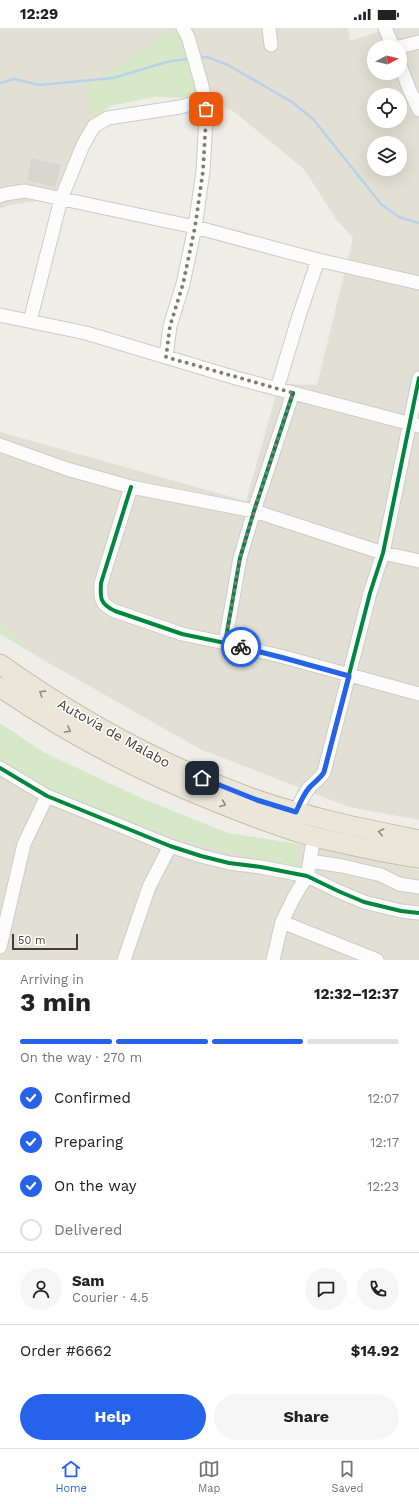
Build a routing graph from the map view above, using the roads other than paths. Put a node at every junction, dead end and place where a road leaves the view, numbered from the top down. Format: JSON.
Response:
{"nodes":[{"id":1,"x":269,"y":28,"type":"edge"},
{"id":2,"x":385,"y":28,"type":"edge"},
{"id":3,"x":185,"y":33,"type":"edge"},
{"id":4,"x":390,"y":40,"type":"edge"},
{"id":5,"x":419,"y":42,"type":"edge"},
{"id":6,"x":271,"y":45,"type":"dead end"},
{"id":7,"x":407,"y":45,"type":"edge"},
{"id":8,"x":406,"y":80,"type":"edge"},
{"id":9,"x":205,"y":100,"type":"junction"},
{"id":10,"x":419,"y":110,"type":"edge"},
{"id":11,"x":0,"y":196,"type":"edge"},
{"id":12,"x":61,"y":200,"type":"junction"},
{"id":13,"x":195,"y":227,"type":"junction"},
{"id":14,"x":318,"y":260,"type":"junction"},
{"id":15,"x":419,"y":283,"type":"edge"},
{"id":16,"x":0,"y":314,"type":"edge"},
{"id":17,"x":30,"y":321,"type":"junction"},
{"id":18,"x":166,"y":357,"type":"junction"},
{"id":19,"x":419,"y":378,"type":"edge"},
{"id":20,"x":277,"y":389,"type":"junction"},
{"id":21,"x":293,"y":393,"type":"junction"},
{"id":22,"x":414,"y":425,"type":"edge"},
{"id":23,"x":0,"y":445,"type":"edge"},
{"id":24,"x":131,"y":487,"type":"junction"},
{"id":25,"x":254,"y":511,"type":"junction"},
{"id":26,"x":383,"y":553,"type":"junction"},
{"id":27,"x":419,"y":561,"type":"edge"},
{"id":28,"x":225,"y":643,"type":"junction"},
{"id":29,"x":0,"y":664,"type":"edge"},
{"id":30,"x":349,"y":676,"type":"junction"},
{"id":31,"x":0,"y":687,"type":"edge"},
{"id":32,"x":419,"y":694,"type":"edge"},
{"id":33,"x":0,"y":768,"type":"edge"},
{"id":34,"x":47,"y":796,"type":"junction"},
{"id":35,"x":296,"y":812,"type":"junction"},
{"id":36,"x":314,"y":837,"type":"junction"},
{"id":37,"x":419,"y":840,"type":"edge"},
{"id":38,"x":170,"y":846,"type":"junction"},
{"id":39,"x":419,"y":858,"type":"edge"},
{"id":40,"x":310,"y":861,"type":"junction"},
{"id":41,"x":307,"y":876,"type":"junction"},
{"id":42,"x":419,"y":888,"type":"edge"},
{"id":43,"x":419,"y":913,"type":"edge"},
{"id":44,"x":282,"y":922,"type":"junction"},
{"id":45,"x":0,"y":947,"type":"edge"},
{"id":46,"x":124,"y":960,"type":"edge"},
{"id":47,"x":273,"y":960,"type":"edge"},
{"id":48,"x":377,"y":960,"type":"edge"}],
"edges":[{"from":1,"to":6,"type":"street"},
{"from":2,"to":4,"type":"street"},
{"from":3,"to":9,"type":"street"},
{"from":5,"to":7,"type":"street"},
{"from":8,"to":10,"type":"street"},
{"from":9,"to":12,"type":"street"},
{"from":9,"to":13,"type":"street"},
{"from":11,"to":12,"type":"street"},
{"from":12,"to":13,"type":"street"},
{"from":12,"to":17,"type":"street"},
{"from":13,"to":14,"type":"street"},
{"from":13,"to":18,"type":"street"},
{"from":14,"to":15,"type":"street"},
{"from":14,"to":20,"type":"street"},
{"from":16,"to":17,"type":"street"},
{"from":17,"to":18,"type":"street"},
{"from":18,"to":20,"type":"street"},
{"from":19,"to":22,"type":"street"},
{"from":20,"to":21,"type":"street"},
{"from":21,"to":22,"type":"street"},
{"from":21,"to":25,"type":"street"},
{"from":22,"to":26,"type":"street"},
{"from":23,"to":24,"type":"street"},
{"from":24,"to":25,"type":"street"},
{"from":24,"to":28,"type":"street"},
{"from":25,"to":26,"type":"street"},
{"from":25,"to":28,"type":"street"},
{"from":26,"to":27,"type":"street"},
{"from":26,"to":30,"type":"street"},
{"from":28,"to":30,"type":"street"},
{"from":35,"to":29,"type":"highway","name":"Autovía de Malabo","one_way":true},
{"from":30,"to":32,"type":"street"},
{"from":30,"to":35,"type":"street"},
{"from":31,"to":36,"type":"highway","name":"Autovía de Malabo","one_way":true},
{"from":33,"to":34,"type":"street"},
{"from":34,"to":38,"type":"street"},
{"from":34,"to":45,"type":"street"},
{"from":37,"to":35,"type":"highway","name":"Autovía de Malabo","one_way":true},
{"from":36,"to":39,"type":"highway","name":"Autovía de Malabo"},
{"from":36,"to":40,"type":"street"},
{"from":38,"to":41,"type":"street"},
{"from":38,"to":46,"type":"street"},
{"from":40,"to":41,"type":"street"},
{"from":40,"to":42,"type":"street"},
{"from":41,"to":43,"type":"street"},
{"from":41,"to":44,"type":"street"},
{"from":44,"to":47,"type":"street"},
{"from":44,"to":48,"type":"street"}]}
